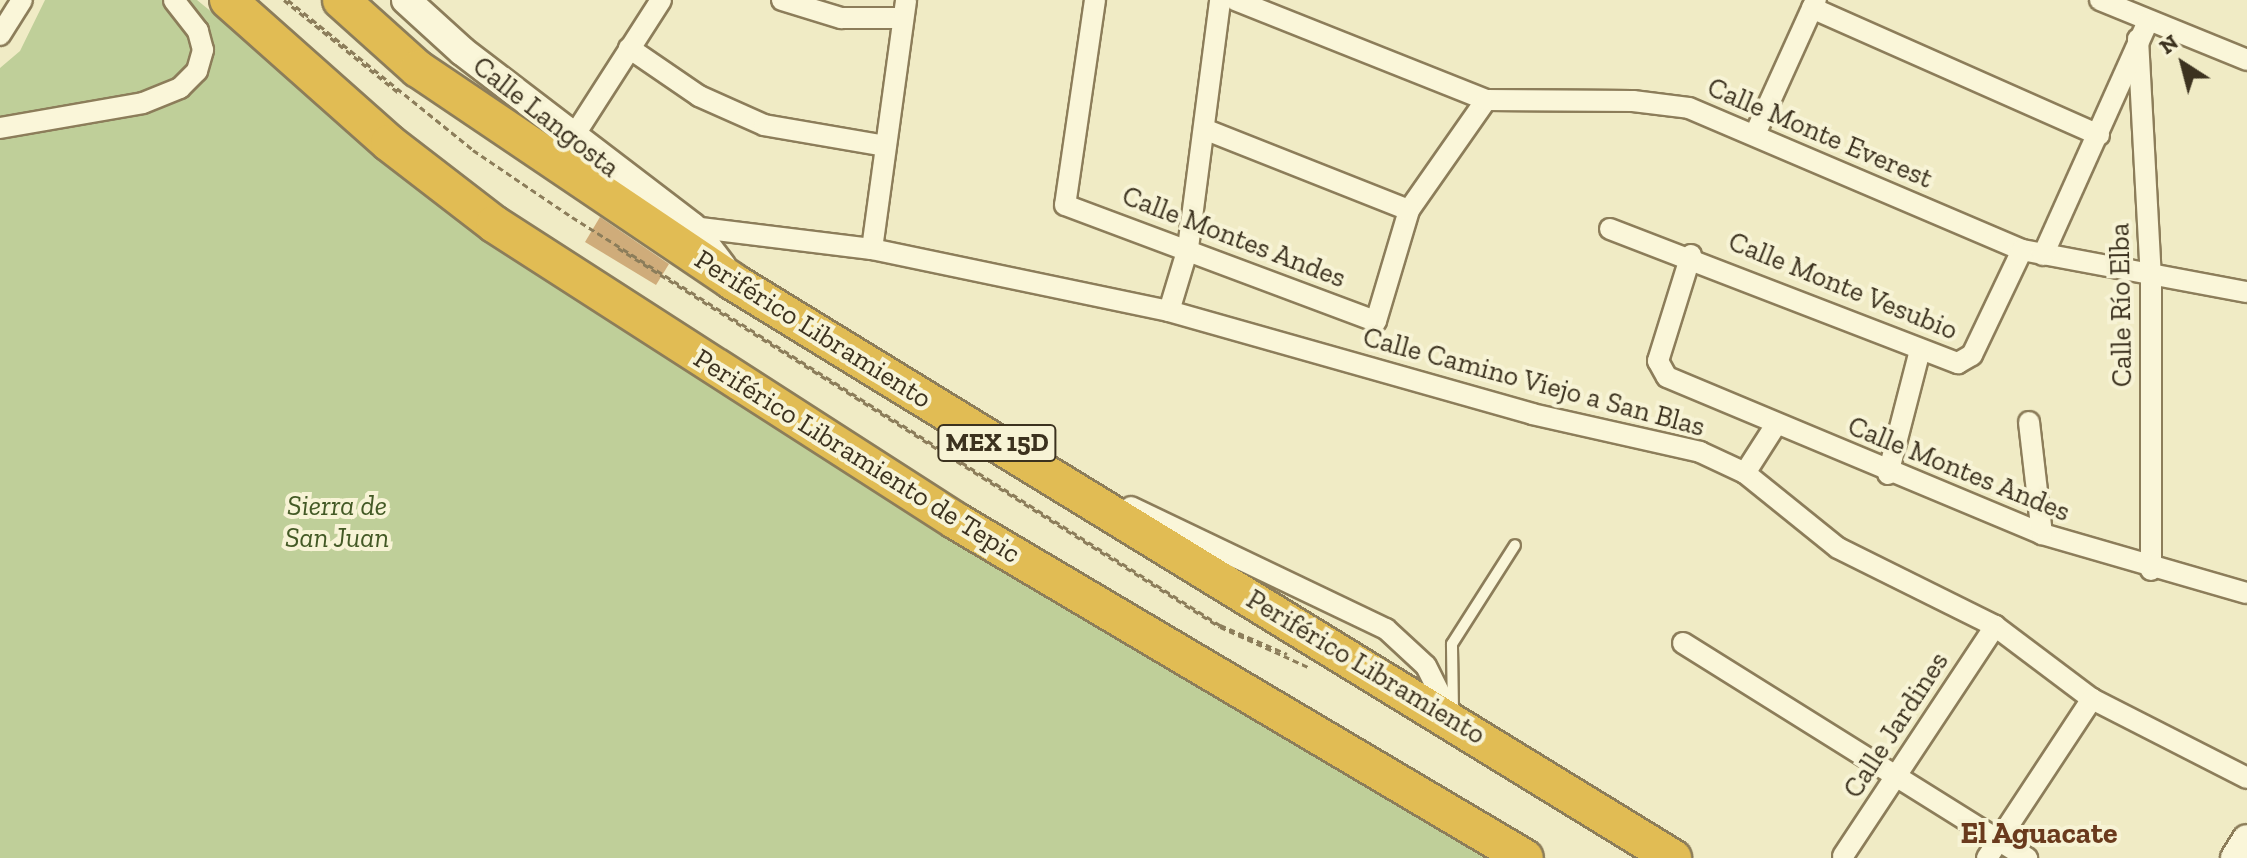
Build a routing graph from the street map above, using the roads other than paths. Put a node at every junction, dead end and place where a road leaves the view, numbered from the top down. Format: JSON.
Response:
{"nodes":[{"id":1,"x":22,"y":0,"type":"edge"},
{"id":2,"x":174,"y":0,"type":"edge"},
{"id":3,"x":228,"y":0,"type":"edge"},
{"id":4,"x":341,"y":0,"type":"edge"},
{"id":5,"x":406,"y":0,"type":"edge"},
{"id":6,"x":661,"y":0,"type":"edge"},
{"id":7,"x":782,"y":0,"type":"edge"},
{"id":8,"x":1095,"y":0,"type":"edge"},
{"id":9,"x":1220,"y":0,"type":"edge"},
{"id":10,"x":1235,"y":0,"type":"edge"},
{"id":11,"x":2100,"y":0,"type":"edge"},
{"id":12,"x":1814,"y":4,"type":"edge"},
{"id":13,"x":904,"y":9,"type":"edge"},
{"id":14,"x":2143,"y":30,"type":"junction"},
{"id":15,"x":0,"y":35,"type":"edge"},
{"id":16,"x":629,"y":48,"type":"junction"},
{"id":17,"x":2247,"y":60,"type":"edge"},
{"id":18,"x":1486,"y":100,"type":"junction"},
{"id":19,"x":0,"y":128,"type":"edge"},
{"id":20,"x":1204,"y":129,"type":"junction"},
{"id":21,"x":1756,"y":132,"type":"junction"},
{"id":22,"x":2099,"y":135,"type":"junction"},
{"id":23,"x":885,"y":146,"type":"junction"},
{"id":24,"x":564,"y":151,"type":"junction"},
{"id":25,"x":1409,"y":210,"type":"junction"},
{"id":26,"x":692,"y":227,"type":"junction"},
{"id":27,"x":1610,"y":229,"type":"dead end"},
{"id":28,"x":1188,"y":248,"type":"junction"},
{"id":29,"x":872,"y":249,"type":"junction"},
{"id":30,"x":2022,"y":250,"type":"junction"},
{"id":31,"x":1691,"y":255,"type":"junction"},
{"id":32,"x":2043,"y":255,"type":"junction"},
{"id":33,"x":2151,"y":276,"type":"junction"},
{"id":34,"x":732,"y":281,"type":"junction"},
{"id":35,"x":2247,"y":292,"type":"edge"},
{"id":36,"x":1169,"y":311,"type":"junction"},
{"id":37,"x":1920,"y":350,"type":"junction"},
{"id":38,"x":2029,"y":422,"type":"dead end"},
{"id":39,"x":1775,"y":426,"type":"junction"},
{"id":40,"x":1745,"y":473,"type":"junction"},
{"id":41,"x":1888,"y":474,"type":"junction"},
{"id":42,"x":2042,"y":534,"type":"junction"},
{"id":43,"x":1515,"y":545,"type":"dead end"},
{"id":44,"x":2151,"y":570,"type":"junction"},
{"id":45,"x":2247,"y":593,"type":"edge"},
{"id":46,"x":1995,"y":626,"type":"junction"},
{"id":47,"x":1683,"y":643,"type":"dead end"},
{"id":48,"x":2092,"y":699,"type":"junction"},
{"id":49,"x":1452,"y":718,"type":"junction"},
{"id":50,"x":1895,"y":777,"type":"junction"},
{"id":51,"x":2247,"y":778,"type":"edge"},
{"id":52,"x":2247,"y":839,"type":"edge"},
{"id":53,"x":1992,"y":849,"type":"edge"},
{"id":54,"x":1843,"y":856,"type":"dead end"},
{"id":55,"x":1525,"y":858,"type":"edge"},
{"id":56,"x":1673,"y":858,"type":"edge"},
{"id":57,"x":2027,"y":858,"type":"edge"},
{"id":58,"x":2235,"y":858,"type":"edge"}],
"edges":[{"from":1,"to":15,"type":"street"},
{"from":2,"to":19,"type":"street"},
{"from":3,"to":55,"type":"highway","name":"Periférico Libramiento de Tepic","number":"MEX 15D"},
{"from":4,"to":24,"type":"highway","name":"Periférico Libramiento","number":"MEX 15D"},
{"from":5,"to":24,"type":"street","name":"Calle Langosta"},
{"from":6,"to":16,"type":"street"},
{"from":7,"to":13,"type":"street"},
{"from":8,"to":28,"type":"street","name":"Calle Montes Andes"},
{"from":9,"to":20,"type":"street"},
{"from":10,"to":18,"type":"street","name":"Calle Monte Everest"},
{"from":11,"to":14,"type":"street"},
{"from":12,"to":21,"type":"street"},
{"from":12,"to":22,"type":"street"},
{"from":13,"to":23,"type":"street"},
{"from":14,"to":17,"type":"street"},
{"from":14,"to":22,"type":"street"},
{"from":14,"to":33,"type":"street","name":"Calle Río Elba"},
{"from":16,"to":23,"type":"street"},
{"from":16,"to":24,"type":"street"},
{"from":18,"to":21,"type":"street","name":"Calle Monte Everest"},
{"from":18,"to":25,"type":"street"},
{"from":20,"to":25,"type":"street"},
{"from":20,"to":28,"type":"street"},
{"from":21,"to":30,"type":"street","name":"Calle Monte Everest"},
{"from":22,"to":32,"type":"street"},
{"from":23,"to":29,"type":"street"},
{"from":24,"to":26,"type":"street","name":"Calle Langosta"},
{"from":24,"to":34,"type":"highway","name":"Periférico Libramiento","number":"MEX 15D"},
{"from":25,"to":28,"type":"street","name":"Calle Montes Andes"},
{"from":26,"to":29,"type":"street","name":"Calle Langosta"},
{"from":26,"to":34,"type":"street","name":"Calle Langosta"},
{"from":27,"to":31,"type":"street","name":"Calle Monte Vesubio"},
{"from":28,"to":36,"type":"street"},
{"from":29,"to":36,"type":"street","name":"Calle Camino Viejo a San Blas"},
{"from":30,"to":32,"type":"street","name":"Calle Monte Everest"},
{"from":30,"to":37,"type":"street","name":"Calle Monte Vesubio"},
{"from":31,"to":37,"type":"street","name":"Calle Monte Vesubio"},
{"from":31,"to":39,"type":"street","name":"Calle Montes Andes"},
{"from":32,"to":33,"type":"street","name":"Calle Monte Everest"},
{"from":33,"to":35,"type":"street","name":"Calle Monte Everest"},
{"from":33,"to":44,"type":"street","name":"Calle Río Elba"},
{"from":34,"to":49,"type":"highway","name":"Periférico Libramiento","number":"MEX 15D"},
{"from":36,"to":40,"type":"street","name":"Calle Camino Viejo a San Blas"},
{"from":37,"to":41,"type":"street"},
{"from":38,"to":42,"type":"street"},
{"from":39,"to":40,"type":"street"},
{"from":39,"to":41,"type":"street","name":"Calle Montes Andes"},
{"from":40,"to":46,"type":"street","name":"Calle Camino Viejo a San Blas"},
{"from":41,"to":42,"type":"street","name":"Calle Montes Andes"},
{"from":42,"to":44,"type":"street","name":"Calle Montes Andes"},
{"from":43,"to":49,"type":"lane"},
{"from":44,"to":45,"type":"street","name":"Calle Montes Andes"},
{"from":46,"to":48,"type":"street","name":"Calle Camino Viejo a San Blas"},
{"from":46,"to":50,"type":"street","name":"Calle Jardines"},
{"from":47,"to":50,"type":"street"},
{"from":48,"to":51,"type":"street","name":"Calle Camino Viejo a San Blas"},
{"from":48,"to":53,"type":"street"},
{"from":49,"to":56,"type":"highway","name":"Periférico Libramiento","number":"MEX 15D"},
{"from":50,"to":53,"type":"street"},
{"from":50,"to":54,"type":"street","name":"Calle Jardines"},
{"from":52,"to":58,"type":"street"},
{"from":53,"to":57,"type":"street"}]}
